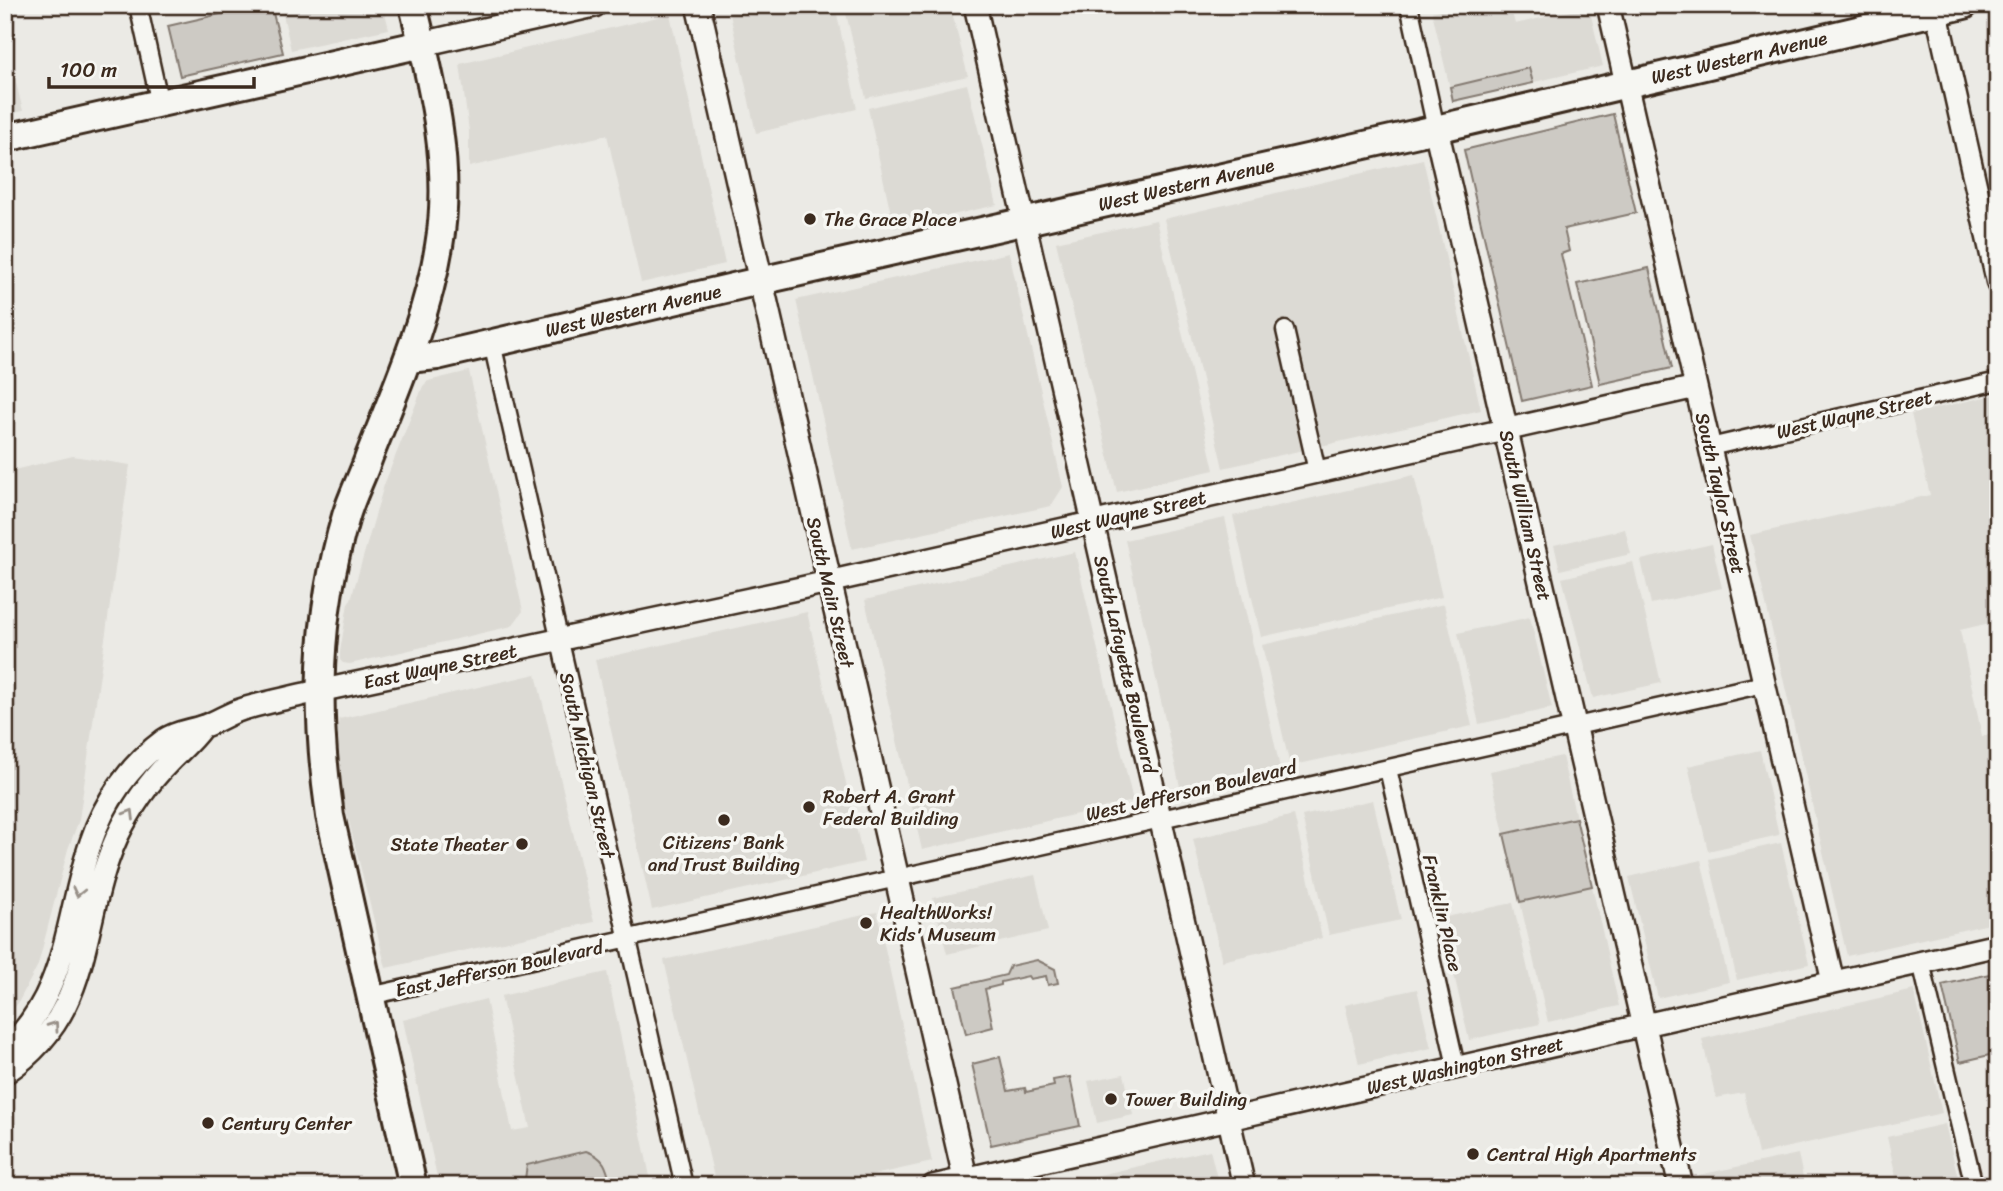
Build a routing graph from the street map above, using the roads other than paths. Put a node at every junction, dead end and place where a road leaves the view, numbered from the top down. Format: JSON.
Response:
{"nodes":[{"id":1,"x":138,"y":5,"type":"edge"},
{"id":2,"x":414,"y":5,"type":"edge"},
{"id":3,"x":594,"y":5,"type":"edge"},
{"id":4,"x":698,"y":5,"type":"edge"},
{"id":5,"x":975,"y":5,"type":"edge"},
{"id":6,"x":1409,"y":5,"type":"edge"},
{"id":7,"x":1608,"y":5,"type":"edge"},
{"id":8,"x":1964,"y":5,"type":"edge"},
{"id":9,"x":1936,"y":8,"type":"edge"},
{"id":10,"x":422,"y":44,"type":"junction"},
{"id":11,"x":1626,"y":84,"type":"junction"},
{"id":12,"x":160,"y":103,"type":"junction"},
{"id":13,"x":1436,"y":129,"type":"junction"},
{"id":14,"x":5,"y":138,"type":"edge"},
{"id":15,"x":1025,"y":221,"type":"junction"},
{"id":16,"x":1995,"y":256,"type":"edge"},
{"id":17,"x":762,"y":280,"type":"junction"},
{"id":18,"x":1998,"y":284,"type":"edge"},
{"id":19,"x":1285,"y":330,"type":"dead end"},
{"id":20,"x":492,"y":343,"type":"junction"},
{"id":21,"x":408,"y":359,"type":"junction"},
{"id":22,"x":1998,"y":382,"type":"edge"},
{"id":23,"x":1696,"y":387,"type":"junction"},
{"id":24,"x":1506,"y":428,"type":"junction"},
{"id":25,"x":1710,"y":447,"type":"junction"},
{"id":26,"x":1317,"y":471,"type":"junction"},
{"id":27,"x":1094,"y":522,"type":"junction"},
{"id":28,"x":829,"y":582,"type":"junction"},
{"id":29,"x":560,"y":641,"type":"junction"},
{"id":30,"x":1764,"y":684,"type":"junction"},
{"id":31,"x":320,"y":691,"type":"junction"},
{"id":32,"x":202,"y":727,"type":"junction"},
{"id":33,"x":1575,"y":727,"type":"junction"},
{"id":34,"x":1388,"y":769,"type":"junction"},
{"id":35,"x":1161,"y":818,"type":"junction"},
{"id":36,"x":896,"y":877,"type":"junction"},
{"id":37,"x":628,"y":940,"type":"junction"},
{"id":38,"x":1998,"y":944,"type":"edge"},
{"id":39,"x":1921,"y":962,"type":"junction"},
{"id":40,"x":1833,"y":982,"type":"junction"},
{"id":41,"x":370,"y":996,"type":"junction"},
{"id":42,"x":1643,"y":1024,"type":"junction"},
{"id":43,"x":5,"y":1050,"type":"edge"},
{"id":44,"x":1456,"y":1066,"type":"junction"},
{"id":45,"x":5,"y":1073,"type":"edge"},
{"id":46,"x":1229,"y":1118,"type":"junction"},
{"id":47,"x":966,"y":1182,"type":"edge"},
{"id":48,"x":413,"y":1186,"type":"edge"},
{"id":49,"x":684,"y":1186,"type":"edge"},
{"id":50,"x":933,"y":1186,"type":"edge"},
{"id":51,"x":1244,"y":1186,"type":"edge"},
{"id":52,"x":1681,"y":1186,"type":"edge"},
{"id":53,"x":1974,"y":1186,"type":"edge"}],
"edges":[{"from":1,"to":12,"type":"street"},
{"from":2,"to":10,"type":"main road"},
{"from":3,"to":10,"type":"main road"},
{"from":4,"to":17,"type":"main road","name":"South Main Street"},
{"from":5,"to":15,"type":"street","name":"South Lafayette Boulevard"},
{"from":6,"to":13,"type":"street","name":"South William Street"},
{"from":7,"to":11,"type":"street","name":"South Taylor Street"},
{"from":8,"to":9,"type":"main road","name":"West Western Avenue"},
{"from":9,"to":11,"type":"main road","name":"West Western Avenue"},
{"from":9,"to":16,"type":"street"},
{"from":10,"to":12,"type":"main road"},
{"from":10,"to":21,"type":"main road"},
{"from":11,"to":13,"type":"main road","name":"West Western Avenue"},
{"from":11,"to":23,"type":"street","name":"South Taylor Street"},
{"from":12,"to":14,"type":"main road"},
{"from":13,"to":15,"type":"main road","name":"West Western Avenue"},
{"from":13,"to":24,"type":"main road","name":"South William Street"},
{"from":15,"to":17,"type":"main road","name":"West Western Avenue"},
{"from":15,"to":27,"type":"street","name":"South Lafayette Boulevard"},
{"from":16,"to":18,"type":"street"},
{"from":17,"to":20,"type":"main road","name":"West Western Avenue"},
{"from":17,"to":28,"type":"main road","name":"South Main Street"},
{"from":19,"to":26,"type":"street"},
{"from":20,"to":21,"type":"main road","name":"West Western Avenue"},
{"from":20,"to":29,"type":"street","name":"South Michigan Street"},
{"from":21,"to":31,"type":"main road"},
{"from":22,"to":25,"type":"street","name":"West Wayne Street"},
{"from":23,"to":24,"type":"street","name":"West Wayne Street"},
{"from":23,"to":25,"type":"street","name":"South Taylor Street"},
{"from":24,"to":26,"type":"street","name":"West Wayne Street"},
{"from":24,"to":33,"type":"main road","name":"South William Street"},
{"from":25,"to":30,"type":"street","name":"South Taylor Street"},
{"from":26,"to":27,"type":"street","name":"West Wayne Street"},
{"from":27,"to":28,"type":"street","name":"West Wayne Street"},
{"from":27,"to":35,"type":"street","name":"South Lafayette Boulevard"},
{"from":28,"to":29,"type":"street","name":"West Wayne Street"},
{"from":28,"to":36,"type":"main road","name":"South Main Street"},
{"from":29,"to":31,"type":"street","name":"East Wayne Street"},
{"from":29,"to":37,"type":"street","name":"South Michigan Street"},
{"from":30,"to":33,"type":"street","name":"West Jefferson Boulevard"},
{"from":30,"to":40,"type":"street","name":"South Taylor Street"},
{"from":31,"to":32,"type":"street"},
{"from":31,"to":41,"type":"main road"},
{"from":32,"to":43,"type":"street","one_way":true},
{"from":45,"to":32,"type":"street","one_way":true},
{"from":33,"to":34,"type":"street","name":"West Jefferson Boulevard"},
{"from":33,"to":42,"type":"main road","name":"South William Street"},
{"from":34,"to":35,"type":"street","name":"West Jefferson Boulevard"},
{"from":34,"to":44,"type":"street","name":"Franklin Place"},
{"from":35,"to":36,"type":"street","name":"West Jefferson Boulevard"},
{"from":35,"to":46,"type":"street","name":"South Lafayette Boulevard"},
{"from":36,"to":37,"type":"street","name":"West Jefferson Boulevard"},
{"from":36,"to":47,"type":"main road","name":"South Main Street"},
{"from":37,"to":41,"type":"street","name":"East Jefferson Boulevard"},
{"from":37,"to":49,"type":"street","name":"South Michigan Street"},
{"from":38,"to":39,"type":"street","name":"West Washington Street"},
{"from":39,"to":40,"type":"street","name":"West Washington Street"},
{"from":39,"to":53,"type":"street"},
{"from":40,"to":42,"type":"street","name":"West Washington Street"},
{"from":41,"to":48,"type":"main road"},
{"from":42,"to":44,"type":"street","name":"West Washington Street"},
{"from":42,"to":52,"type":"main road","name":"South William Street"},
{"from":44,"to":46,"type":"street","name":"West Washington Street"},
{"from":46,"to":47,"type":"street","name":"West Washington Street"},
{"from":46,"to":51,"type":"street","name":"South Lafayette Boulevard"},
{"from":47,"to":50,"type":"street","name":"West Washington Street"}]}
